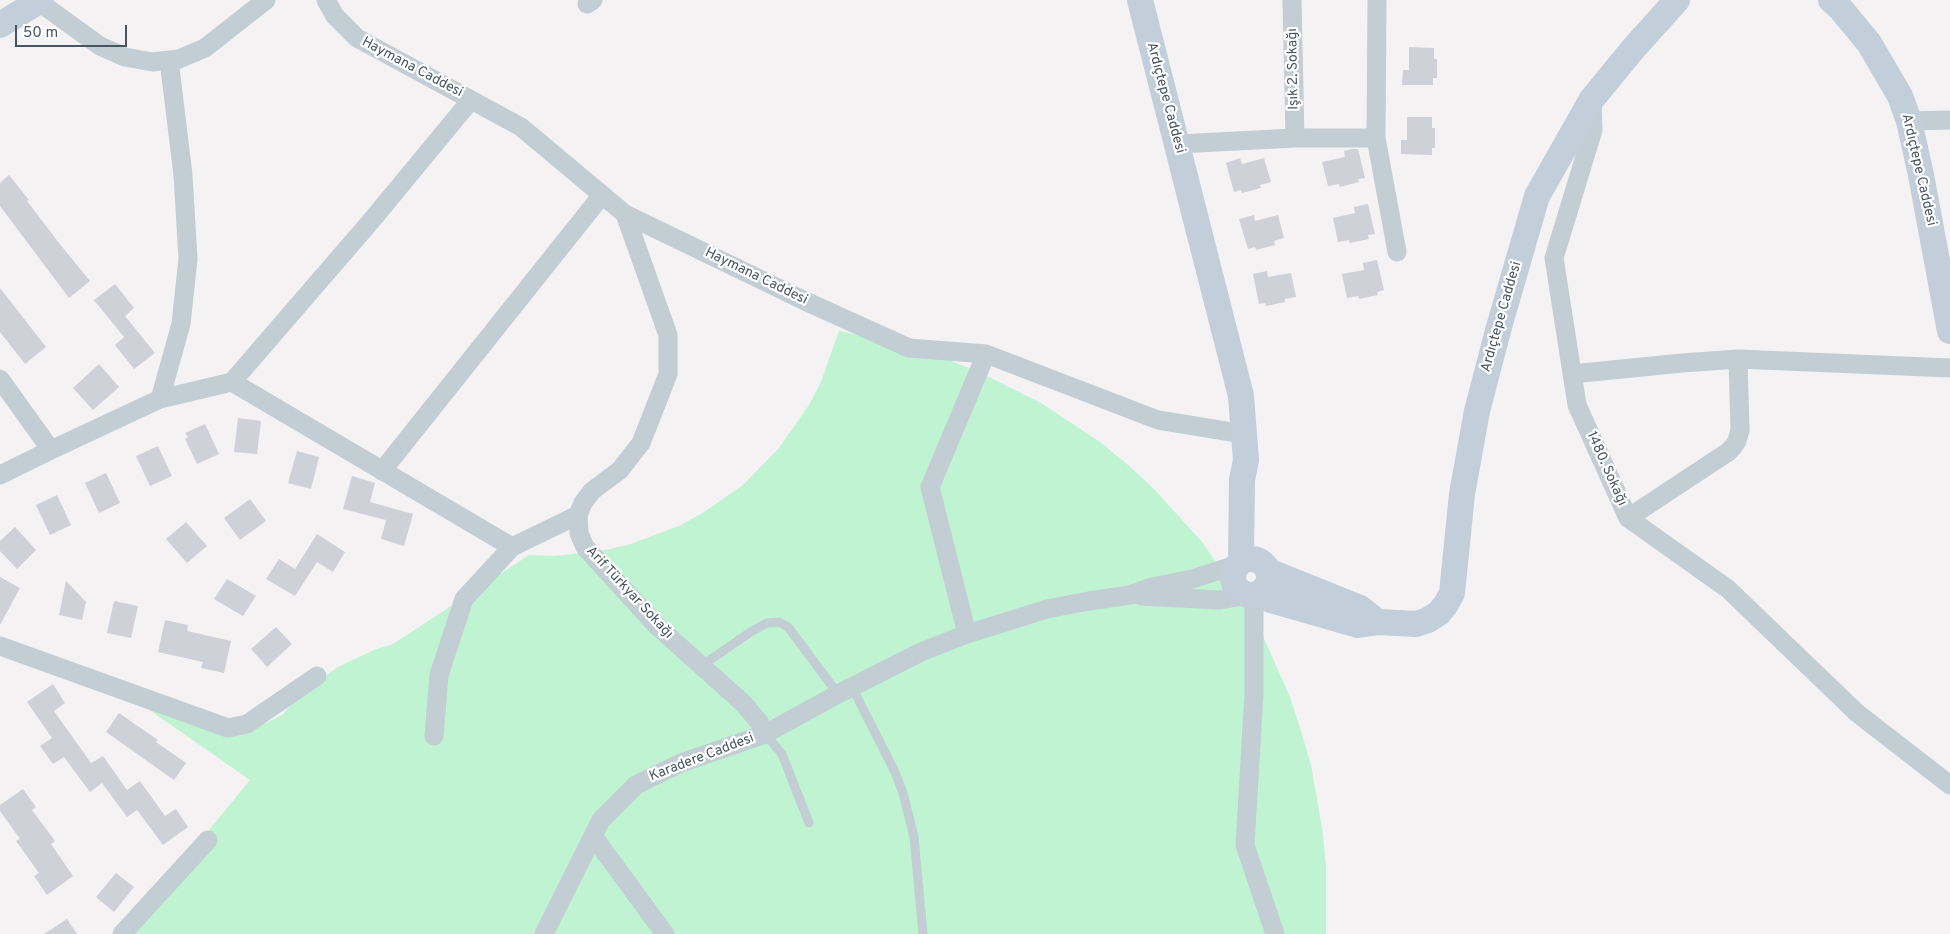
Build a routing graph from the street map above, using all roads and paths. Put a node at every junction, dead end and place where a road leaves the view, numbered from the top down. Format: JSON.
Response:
{"nodes":[{"id":1,"x":266,"y":0,"type":"edge"},
{"id":2,"x":326,"y":0,"type":"edge"},
{"id":3,"x":1140,"y":0,"type":"edge"},
{"id":4,"x":1292,"y":0,"type":"edge"},
{"id":5,"x":1377,"y":0,"type":"edge"},
{"id":6,"x":1677,"y":0,"type":"edge"},
{"id":7,"x":1831,"y":0,"type":"edge"},
{"id":8,"x":40,"y":1,"type":"edge"},
{"id":9,"x":0,"y":25,"type":"edge"},
{"id":10,"x":169,"y":60,"type":"junction"},
{"id":11,"x":1592,"y":99,"type":"junction"},
{"id":12,"x":471,"y":100,"type":"junction"},
{"id":13,"x":1950,"y":120,"type":"edge"},
{"id":14,"x":1909,"y":121,"type":"junction"},
{"id":15,"x":1295,"y":138,"type":"junction"},
{"id":16,"x":1376,"y":138,"type":"junction"},
{"id":17,"x":1178,"y":144,"type":"junction"},
{"id":18,"x":602,"y":195,"type":"junction"},
{"id":19,"x":625,"y":214,"type":"junction"},
{"id":20,"x":1397,"y":252,"type":"dead end"},
{"id":21,"x":1950,"y":331,"type":"edge"},
{"id":22,"x":986,"y":354,"type":"junction"},
{"id":23,"x":1738,"y":359,"type":"junction"},
{"id":24,"x":1950,"y":368,"type":"edge"},
{"id":25,"x":1572,"y":374,"type":"junction"},
{"id":26,"x":0,"y":379,"type":"edge"},
{"id":27,"x":232,"y":382,"type":"junction"},
{"id":28,"x":160,"y":399,"type":"junction"},
{"id":29,"x":1244,"y":434,"type":"junction"},
{"id":30,"x":50,"y":450,"type":"junction"},
{"id":31,"x":382,"y":471,"type":"junction"},
{"id":32,"x":0,"y":475,"type":"edge"},
{"id":33,"x":578,"y":515,"type":"junction"},
{"id":34,"x":1628,"y":518,"type":"junction"},
{"id":35,"x":512,"y":548,"type":"junction"},
{"id":36,"x":1253,"y":578,"type":"junction"},
{"id":37,"x":1130,"y":595,"type":"junction"},
{"id":38,"x":967,"y":634,"type":"junction"},
{"id":39,"x":0,"y":646,"type":"edge"},
{"id":40,"x":701,"y":666,"type":"junction"},
{"id":41,"x":316,"y":676,"type":"dead end"},
{"id":42,"x":845,"y":690,"type":"junction"},
{"id":43,"x":765,"y":734,"type":"junction"},
{"id":44,"x":434,"y":736,"type":"dead end"},
{"id":45,"x":1950,"y":785,"type":"edge"},
{"id":46,"x":809,"y":823,"type":"dead end"},
{"id":47,"x":593,"y":836,"type":"junction"},
{"id":48,"x":208,"y":840,"type":"dead end"},
{"id":49,"x":122,"y":934,"type":"edge"},
{"id":50,"x":544,"y":934,"type":"edge"},
{"id":51,"x":665,"y":934,"type":"edge"},
{"id":52,"x":923,"y":934,"type":"edge"},
{"id":53,"x":1275,"y":934,"type":"edge"}],
"edges":[{"from":1,"to":10,"type":"street"},
{"from":2,"to":12,"type":"street","name":"Haymana Caddesi"},
{"from":3,"to":17,"type":"street","name":"Ardıçtepe Caddesi"},
{"from":4,"to":15,"type":"street","name":"Işık 2. Sokağı"},
{"from":5,"to":16,"type":"street"},
{"from":6,"to":11,"type":"street","name":"Ardıçtepe Caddesi"},
{"from":7,"to":14,"type":"street","name":"Ardıçtepe Caddesi"},
{"from":8,"to":9,"type":"street"},
{"from":8,"to":10,"type":"street"},
{"from":10,"to":28,"type":"street"},
{"from":11,"to":25,"type":"street","name":"1480. Sokağı"},
{"from":11,"to":36,"type":"street","name":"Ardıçtepe Caddesi"},
{"from":12,"to":18,"type":"street","name":"Haymana Caddesi"},
{"from":12,"to":27,"type":"street"},
{"from":13,"to":14,"type":"street"},
{"from":14,"to":21,"type":"street","name":"Ardıçtepe Caddesi"},
{"from":15,"to":16,"type":"street"},
{"from":15,"to":17,"type":"street"},
{"from":16,"to":20,"type":"street"},
{"from":17,"to":29,"type":"street","name":"Ardıçtepe Caddesi"},
{"from":18,"to":19,"type":"street","name":"Haymana Caddesi"},
{"from":18,"to":31,"type":"street"},
{"from":19,"to":22,"type":"street","name":"Haymana Caddesi"},
{"from":19,"to":33,"type":"street"},
{"from":22,"to":29,"type":"street","name":"Haymana Caddesi"},
{"from":22,"to":38,"type":"street"},
{"from":23,"to":24,"type":"street"},
{"from":23,"to":25,"type":"street"},
{"from":23,"to":34,"type":"street"},
{"from":25,"to":34,"type":"street","name":"1480. Sokağı"},
{"from":26,"to":30,"type":"street"},
{"from":27,"to":28,"type":"street"},
{"from":27,"to":31,"type":"street"},
{"from":28,"to":30,"type":"street"},
{"from":29,"to":36,"type":"street","name":"Ardıçtepe Caddesi"},
{"from":30,"to":32,"type":"street"},
{"from":31,"to":35,"type":"street"},
{"from":33,"to":35,"type":"street"},
{"from":33,"to":40,"type":"street","name":"Arif Türkyar Sokağı"},
{"from":34,"to":45,"type":"street","name":"1480. Sokağı"},
{"from":35,"to":44,"type":"street"},
{"from":36,"to":37,"type":"street"},
{"from":36,"to":37,"type":"street"},
{"from":36,"to":53,"type":"street"},
{"from":37,"to":38,"type":"street","name":"Karadere Caddesi"},
{"from":38,"to":42,"type":"street","name":"Karadere Caddesi"},
{"from":39,"to":41,"type":"street"},
{"from":40,"to":42,"type":"lane"},
{"from":40,"to":43,"type":"street","name":"Arif Türkyar Sokağı"},
{"from":42,"to":43,"type":"street","name":"Karadere Caddesi"},
{"from":42,"to":52,"type":"lane"},
{"from":43,"to":46,"type":"lane"},
{"from":43,"to":47,"type":"street","name":"Karadere Caddesi"},
{"from":47,"to":50,"type":"street","name":"Karadere Caddesi"},
{"from":47,"to":51,"type":"street"},
{"from":48,"to":49,"type":"street"}]}
